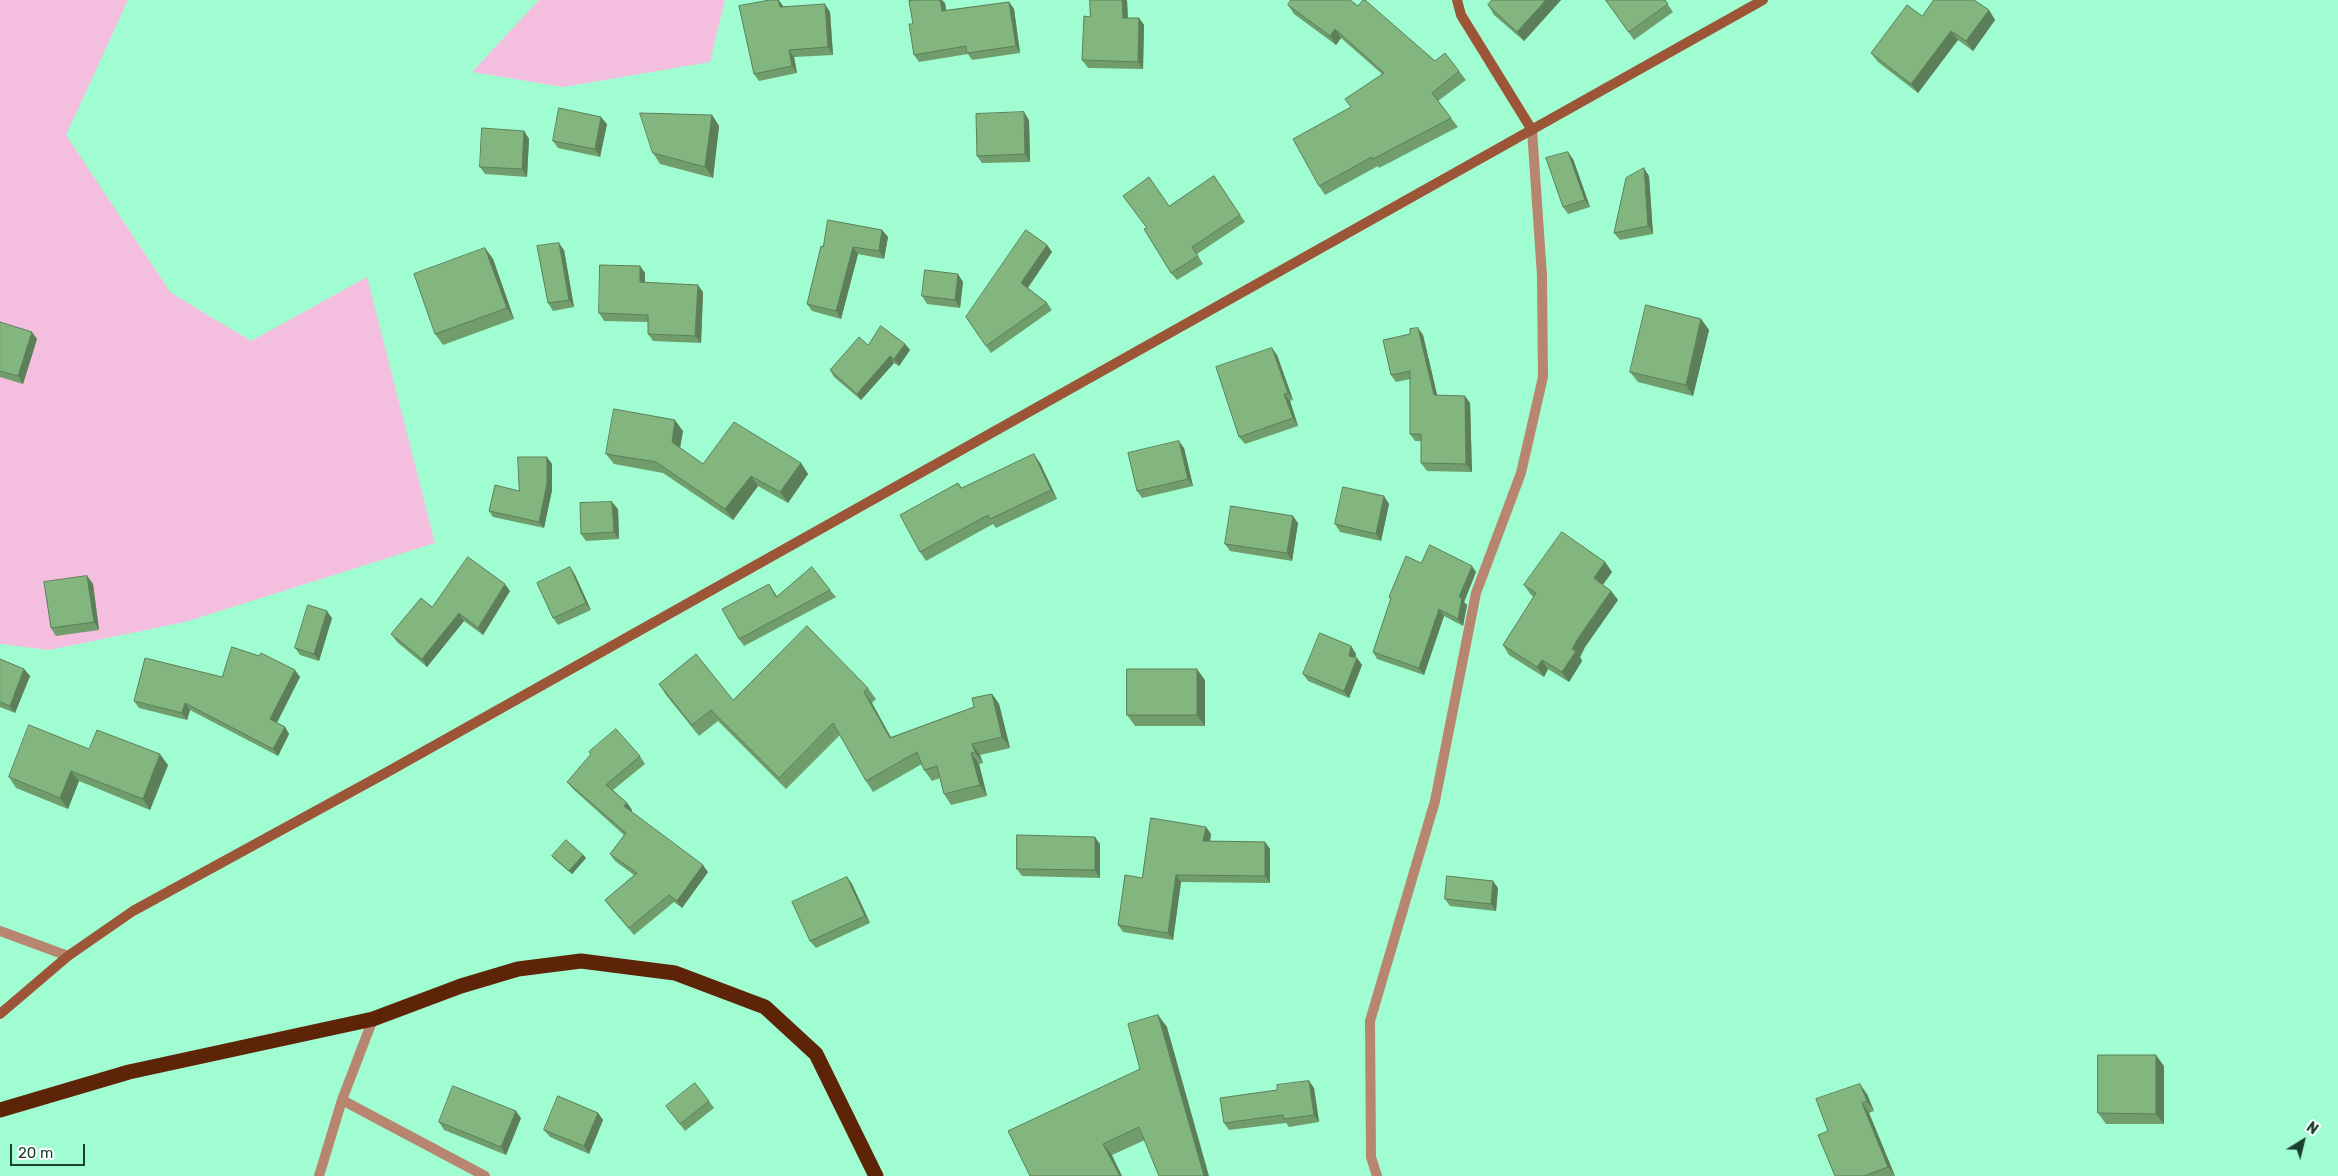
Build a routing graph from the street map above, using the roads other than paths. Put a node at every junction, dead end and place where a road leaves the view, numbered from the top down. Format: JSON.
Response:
{"nodes":[{"id":1,"x":1457,"y":0,"type":"edge"},
{"id":2,"x":1763,"y":0,"type":"edge"},
{"id":3,"x":1532,"y":130,"type":"junction"},
{"id":4,"x":0,"y":931,"type":"edge"},
{"id":5,"x":68,"y":956,"type":"junction"},
{"id":6,"x":0,"y":1014,"type":"edge"},
{"id":7,"x":373,"y":1019,"type":"junction"},
{"id":8,"x":342,"y":1100,"type":"junction"},
{"id":9,"x":0,"y":1110,"type":"edge"},
{"id":10,"x":318,"y":1176,"type":"edge"},
{"id":11,"x":485,"y":1176,"type":"edge"},
{"id":12,"x":876,"y":1176,"type":"edge"},
{"id":13,"x":1376,"y":1176,"type":"edge"}],
"edges":[{"from":1,"to":3,"type":"main road"},
{"from":2,"to":3,"type":"main road"},
{"from":3,"to":5,"type":"main road"},
{"from":3,"to":13,"type":"street"},
{"from":4,"to":5,"type":"street"},
{"from":5,"to":6,"type":"main road"},
{"from":7,"to":8,"type":"street"},
{"from":7,"to":9,"type":"highway"},
{"from":7,"to":12,"type":"highway"},
{"from":8,"to":10,"type":"street"},
{"from":8,"to":11,"type":"street"}]}
